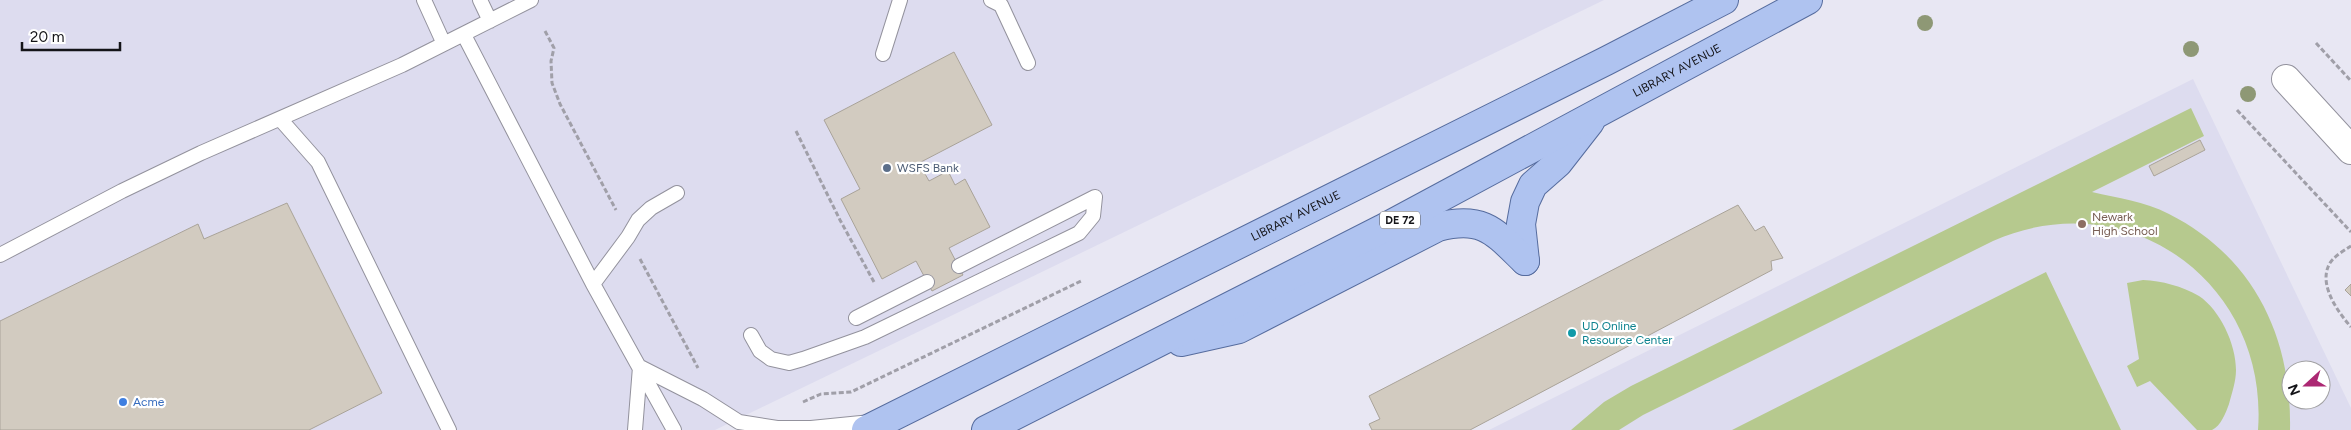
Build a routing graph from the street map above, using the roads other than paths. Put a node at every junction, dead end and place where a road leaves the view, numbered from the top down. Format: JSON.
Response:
{"nodes":[{"id":1,"x":424,"y":0,"type":"edge"},
{"id":2,"x":480,"y":0,"type":"edge"},
{"id":3,"x":531,"y":0,"type":"edge"},
{"id":4,"x":900,"y":0,"type":"edge"},
{"id":5,"x":992,"y":0,"type":"edge"},
{"id":6,"x":1724,"y":0,"type":"edge"},
{"id":7,"x":1808,"y":0,"type":"edge"},
{"id":8,"x":490,"y":21,"type":"junction"},
{"id":9,"x":464,"y":34,"type":"junction"},
{"id":10,"x":444,"y":44,"type":"junction"},
{"id":11,"x":884,"y":54,"type":"dead end"},
{"id":12,"x":1028,"y":63,"type":"dead end"},
{"id":13,"x":2286,"y":80,"type":"dead end"},
{"id":14,"x":1597,"y":114,"type":"junction"},
{"id":15,"x":281,"y":120,"type":"junction"},
{"id":16,"x":2351,"y":150,"type":"edge"},
{"id":17,"x":677,"y":193,"type":"dead end"},
{"id":18,"x":0,"y":255,"type":"edge"},
{"id":19,"x":959,"y":266,"type":"dead end"},
{"id":20,"x":927,"y":282,"type":"dead end"},
{"id":21,"x":593,"y":284,"type":"junction"},
{"id":22,"x":856,"y":318,"type":"dead end"},
{"id":23,"x":751,"y":335,"type":"dead end"},
{"id":24,"x":1143,"y":350,"type":"junction"},
{"id":25,"x":640,"y":367,"type":"junction"},
{"id":26,"x":875,"y":425,"type":"edge"},
{"id":27,"x":449,"y":430,"type":"edge"},
{"id":28,"x":635,"y":430,"type":"edge"},
{"id":29,"x":674,"y":430,"type":"edge"},
{"id":30,"x":986,"y":430,"type":"edge"}],
"edges":[{"from":1,"to":10,"type":"lane"},
{"from":2,"to":8,"type":"lane"},
{"from":3,"to":8,"type":"lane"},
{"from":4,"to":11,"type":"lane"},
{"from":5,"to":12,"type":"lane"},
{"from":6,"to":26,"type":"main road","name":"LIBRARY AVENUE"},
{"from":7,"to":14,"type":"main road","name":"LIBRARY AVENUE","number":"DE 72"},
{"from":8,"to":9,"type":"lane"},
{"from":9,"to":10,"type":"lane"},
{"from":9,"to":21,"type":"lane"},
{"from":10,"to":15,"type":"lane"},
{"from":13,"to":16,"type":"street"},
{"from":14,"to":24,"type":"main road","name":"LIBRARY AVENUE","number":"DE 72"},
{"from":14,"to":24,"type":"main road"},
{"from":15,"to":18,"type":"lane"},
{"from":15,"to":27,"type":"lane"},
{"from":17,"to":21,"type":"lane"},
{"from":19,"to":23,"type":"lane"},
{"from":20,"to":22,"type":"lane"},
{"from":21,"to":25,"type":"lane"},
{"from":24,"to":30,"type":"main road","name":"LIBRARY AVENUE","number":"DE 72"},
{"from":25,"to":26,"type":"lane"},
{"from":25,"to":28,"type":"lane"},
{"from":25,"to":29,"type":"lane"}]}
